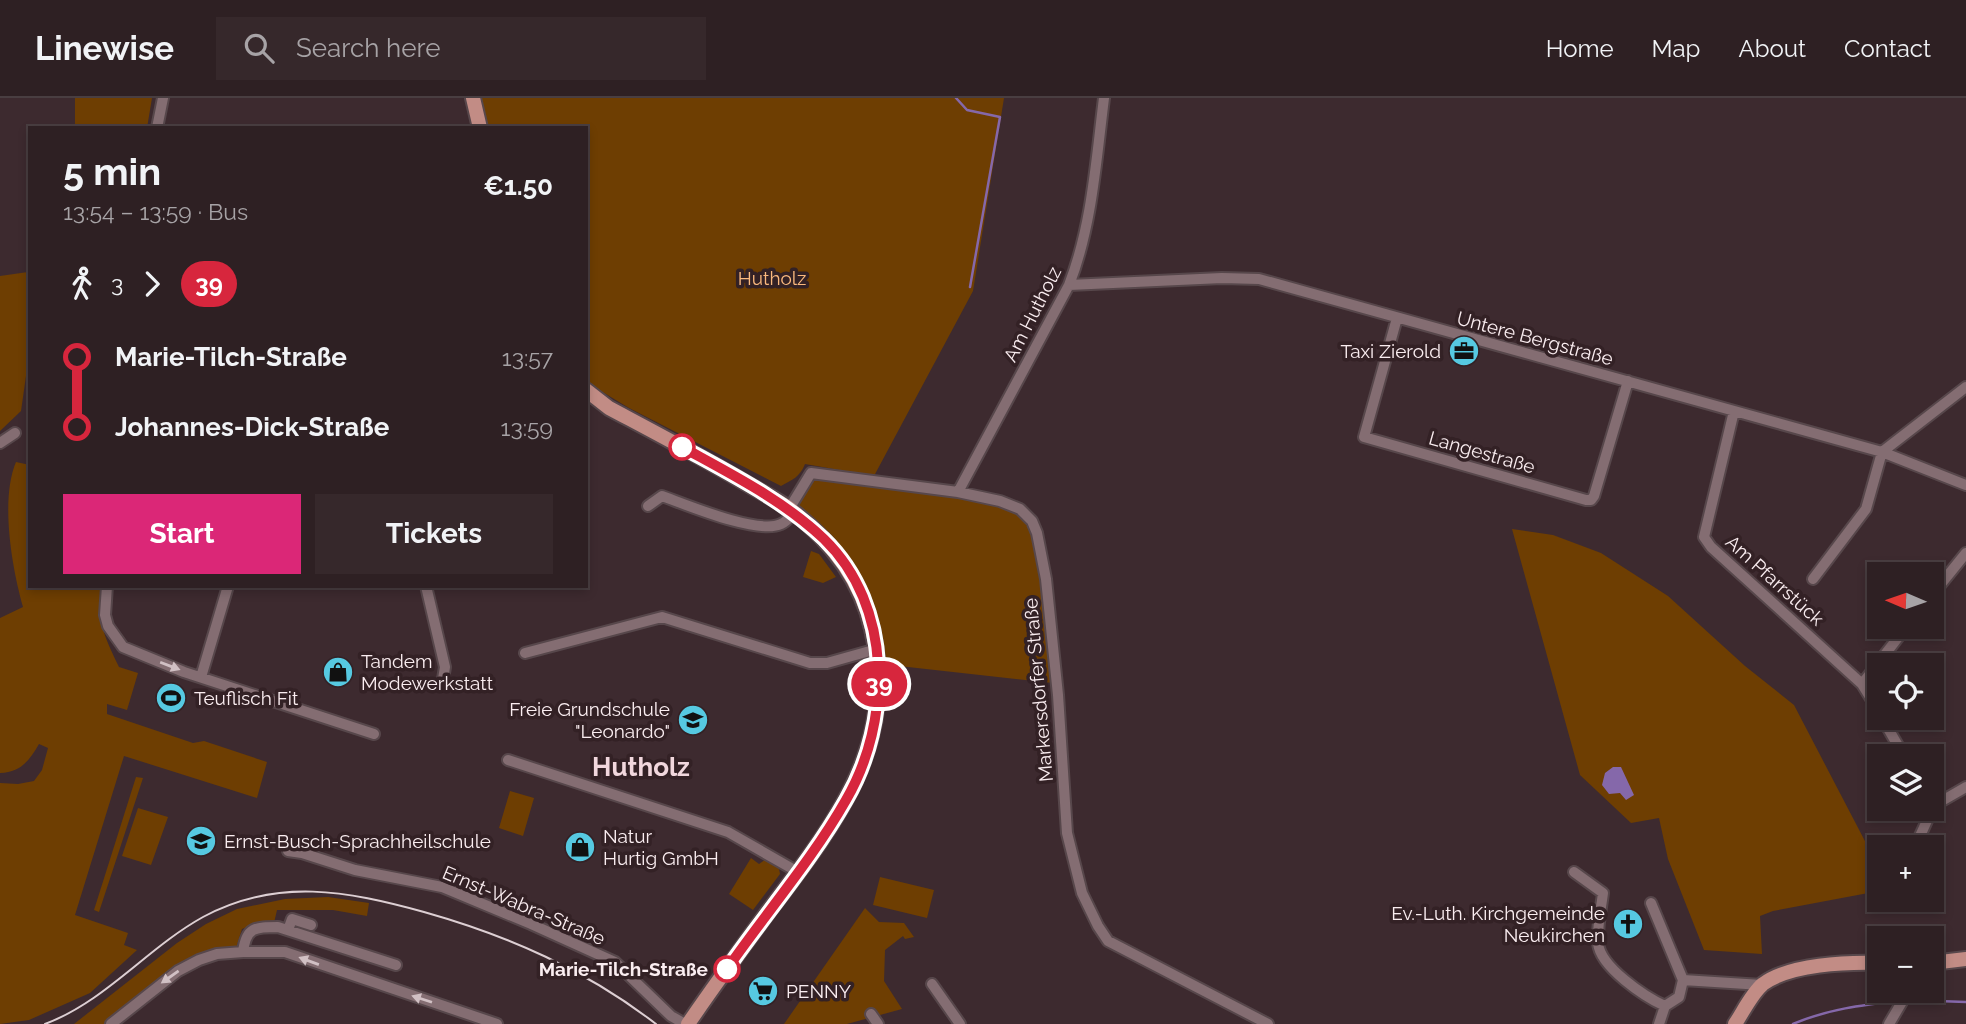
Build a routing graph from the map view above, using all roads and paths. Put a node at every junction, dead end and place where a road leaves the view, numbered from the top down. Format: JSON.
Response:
{"nodes":[{"id":1,"x":163,"y":98,"type":"edge"},
{"id":2,"x":473,"y":98,"type":"edge"},
{"id":3,"x":1104,"y":98,"type":"edge"},
{"id":4,"x":157,"y":126,"type":"edge"},
{"id":5,"x":480,"y":126,"type":"edge"},
{"id":6,"x":1069,"y":285,"type":"junction"},
{"id":7,"x":1397,"y":318,"type":"junction"},
{"id":8,"x":1628,"y":381,"type":"junction"},
{"id":9,"x":1966,"y":387,"type":"edge"},
{"id":10,"x":588,"y":392,"type":"edge"},
{"id":11,"x":1734,"y":411,"type":"junction"},
{"id":12,"x":15,"y":433,"type":"dead end"},
{"id":13,"x":0,"y":443,"type":"edge"},
{"id":14,"x":1882,"y":452,"type":"junction"},
{"id":15,"x":1966,"y":485,"type":"edge"},
{"id":16,"x":958,"y":492,"type":"junction"},
{"id":17,"x":648,"y":506,"type":"dead end"},
{"id":18,"x":792,"y":511,"type":"junction"},
{"id":19,"x":1966,"y":553,"type":"edge"},
{"id":20,"x":1812,"y":579,"type":"dead end"},
{"id":21,"x":1944,"y":580,"type":"edge"},
{"id":22,"x":107,"y":588,"type":"edge"},
{"id":23,"x":227,"y":588,"type":"edge"},
{"id":24,"x":426,"y":588,"type":"edge"},
{"id":25,"x":1897,"y":639,"type":"edge"},
{"id":26,"x":877,"y":649,"type":"junction"},
{"id":27,"x":525,"y":653,"type":"dead end"},
{"id":28,"x":201,"y":677,"type":"junction"},
{"id":29,"x":443,"y":679,"type":"dead end"},
{"id":30,"x":1862,"y":684,"type":"junction"},
{"id":31,"x":1867,"y":692,"type":"edge"},
{"id":32,"x":374,"y":734,"type":"dead end"},
{"id":33,"x":508,"y":760,"type":"dead end"},
{"id":34,"x":1966,"y":787,"type":"edge"},
{"id":35,"x":1944,"y":801,"type":"edge"},
{"id":36,"x":288,"y":852,"type":"dead end"},
{"id":37,"x":799,"y":872,"type":"junction"},
{"id":38,"x":1574,"y":872,"type":"dead end"},
{"id":39,"x":1651,"y":903,"type":"dead end"},
{"id":40,"x":311,"y":925,"type":"dead end"},
{"id":41,"x":288,"y":930,"type":"junction"},
{"id":42,"x":243,"y":952,"type":"junction"},
{"id":43,"x":1966,"y":958,"type":"edge"},
{"id":44,"x":1944,"y":962,"type":"edge"},
{"id":45,"x":1867,"y":963,"type":"edge"},
{"id":46,"x":396,"y":965,"type":"dead end"},
{"id":47,"x":1683,"y":980,"type":"junction"},
{"id":48,"x":932,"y":984,"type":"dead end"},
{"id":49,"x":1762,"y":985,"type":"junction"},
{"id":50,"x":1902,"y":1003,"type":"edge"},
{"id":51,"x":1665,"y":1006,"type":"junction"},
{"id":52,"x":870,"y":1014,"type":"dead end"},
{"id":53,"x":111,"y":1024,"type":"edge"},
{"id":54,"x":497,"y":1024,"type":"edge"},
{"id":55,"x":686,"y":1024,"type":"edge"},
{"id":56,"x":878,"y":1024,"type":"edge"},
{"id":57,"x":960,"y":1024,"type":"edge"},
{"id":58,"x":1268,"y":1024,"type":"edge"},
{"id":59,"x":1659,"y":1024,"type":"edge"},
{"id":60,"x":1735,"y":1024,"type":"edge"},
{"id":61,"x":1889,"y":1024,"type":"edge"}],
"edges":[{"from":1,"to":4,"type":"street"},
{"from":2,"to":5,"type":"main road"},
{"from":3,"to":6,"type":"street","name":"Am Hutholz"},
{"from":6,"to":7,"type":"street","name":"Untere Bergstraße"},
{"from":6,"to":16,"type":"street","name":"Am Hutholz"},
{"from":7,"to":8,"type":"street","name":"Untere Bergstraße"},
{"from":7,"to":8,"type":"street","name":"Langestraße"},
{"from":8,"to":11,"type":"street","name":"Untere Bergstraße"},
{"from":9,"to":14,"type":"street"},
{"from":10,"to":18,"type":"main road"},
{"from":11,"to":14,"type":"street","name":"Untere Bergstraße"},
{"from":11,"to":30,"type":"street","name":"Am Pfarrstück"},
{"from":12,"to":13,"type":"street"},
{"from":14,"to":15,"type":"street","name":"Untere Bergstraße"},
{"from":14,"to":20,"type":"street"},
{"from":16,"to":18,"type":"street","name":"Markersdorfer Straße"},
{"from":16,"to":58,"type":"street","name":"Markersdorfer Straße"},
{"from":17,"to":18,"type":"street"},
{"from":18,"to":26,"type":"main road"},
{"from":19,"to":21,"type":"street"},
{"from":22,"to":28,"type":"street","one_way":true},
{"from":23,"to":28,"type":"street"},
{"from":24,"to":29,"type":"street"},
{"from":25,"to":30,"type":"street"},
{"from":26,"to":27,"type":"street"},
{"from":26,"to":37,"type":"main road"},
{"from":28,"to":32,"type":"street"},
{"from":30,"to":31,"type":"street","name":"Am Pfarrstück"},
{"from":33,"to":37,"type":"street"},
{"from":34,"to":35,"type":"street"},
{"from":36,"to":55,"type":"street","name":"Ernst-Wabra-Straße"},
{"from":37,"to":55,"type":"main road"},
{"from":38,"to":51,"type":"street"},
{"from":39,"to":47,"type":"street"},
{"from":40,"to":41,"type":"street"},
{"from":41,"to":42,"type":"street"},
{"from":41,"to":46,"type":"street"},
{"from":42,"to":53,"type":"street","one_way":true},
{"from":54,"to":42,"type":"street","one_way":true},
{"from":43,"to":44,"type":"main road"},
{"from":45,"to":49,"type":"main road"},
{"from":47,"to":49,"type":"street"},
{"from":47,"to":51,"type":"street"},
{"from":48,"to":57,"type":"street"},
{"from":49,"to":60,"type":"main road"},
{"from":50,"to":61,"type":"street"},
{"from":51,"to":59,"type":"street"},
{"from":52,"to":56,"type":"street"}]}
